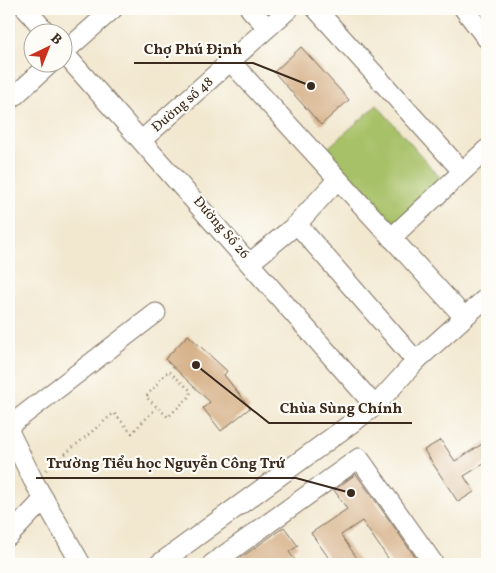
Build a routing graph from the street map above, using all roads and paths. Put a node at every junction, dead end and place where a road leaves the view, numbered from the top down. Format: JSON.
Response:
{"nodes":[{"id":1,"x":26,"y":9,"type":"edge"},
{"id":2,"x":113,"y":9,"type":"edge"},
{"id":3,"x":250,"y":9,"type":"edge"},
{"id":4,"x":289,"y":9,"type":"edge"},
{"id":5,"x":316,"y":9,"type":"edge"},
{"id":6,"x":464,"y":9,"type":"edge"},
{"id":7,"x":37,"y":22,"type":"edge"},
{"id":8,"x":267,"y":27,"type":"junction"},
{"id":9,"x":487,"y":39,"type":"edge"},
{"id":10,"x":72,"y":45,"type":"edge"},
{"id":11,"x":231,"y":62,"type":"junction"},
{"id":12,"x":72,"y":67,"type":"edge"},
{"id":13,"x":41,"y":72,"type":"edge"},
{"id":14,"x":9,"y":101,"type":"edge"},
{"id":15,"x":142,"y":140,"type":"junction"},
{"id":16,"x":487,"y":149,"type":"edge"},
{"id":17,"x":462,"y":170,"type":"junction"},
{"id":18,"x":337,"y":180,"type":"junction"},
{"id":19,"x":297,"y":224,"type":"junction"},
{"id":20,"x":391,"y":238,"type":"junction"},
{"id":21,"x":251,"y":262,"type":"junction"},
{"id":22,"x":487,"y":297,"type":"edge"},
{"id":23,"x":156,"y":314,"type":"dead end"},
{"id":24,"x":464,"y":317,"type":"junction"},
{"id":25,"x":416,"y":360,"type":"junction"},
{"id":26,"x":375,"y":406,"type":"junction"},
{"id":27,"x":156,"y":408,"type":"junction"},
{"id":28,"x":9,"y":426,"type":"edge"},
{"id":29,"x":9,"y":431,"type":"edge"},
{"id":30,"x":33,"y":480,"type":"junction"},
{"id":31,"x":44,"y":500,"type":"junction"},
{"id":32,"x":9,"y":536,"type":"edge"},
{"id":33,"x":80,"y":564,"type":"edge"},
{"id":34,"x":159,"y":564,"type":"edge"},
{"id":35,"x":212,"y":564,"type":"edge"},
{"id":36,"x":434,"y":564,"type":"edge"}],
"edges":[{"from":1,"to":7,"type":"street"},
{"from":2,"to":10,"type":"street"},
{"from":3,"to":8,"type":"street"},
{"from":4,"to":8,"type":"street","name":"Đường số 48"},
{"from":5,"to":17,"type":"street"},
{"from":6,"to":9,"type":"street"},
{"from":8,"to":11,"type":"street","name":"Đường số 48"},
{"from":11,"to":15,"type":"street","name":"Đường số 48"},
{"from":11,"to":18,"type":"street"},
{"from":12,"to":15,"type":"street","name":"Đường Số 26"},
{"from":13,"to":14,"type":"street"},
{"from":15,"to":21,"type":"street","name":"Đường Số 26"},
{"from":16,"to":17,"type":"street"},
{"from":17,"to":20,"type":"street"},
{"from":18,"to":19,"type":"street"},
{"from":18,"to":20,"type":"street"},
{"from":19,"to":21,"type":"street"},
{"from":19,"to":25,"type":"street"},
{"from":20,"to":24,"type":"street"},
{"from":21,"to":26,"type":"street","name":"Đường Số 26"},
{"from":22,"to":24,"type":"street"},
{"from":23,"to":28,"type":"street"},
{"from":24,"to":25,"type":"street"},
{"from":25,"to":26,"type":"street"},
{"from":26,"to":34,"type":"street"},
{"from":27,"to":27,"type":"path"},
{"from":27,"to":30,"type":"path"},
{"from":29,"to":30,"type":"street"},
{"from":30,"to":31,"type":"street"},
{"from":31,"to":32,"type":"street"},
{"from":31,"to":33,"type":"street"},
{"from":35,"to":36,"type":"street"}]}
